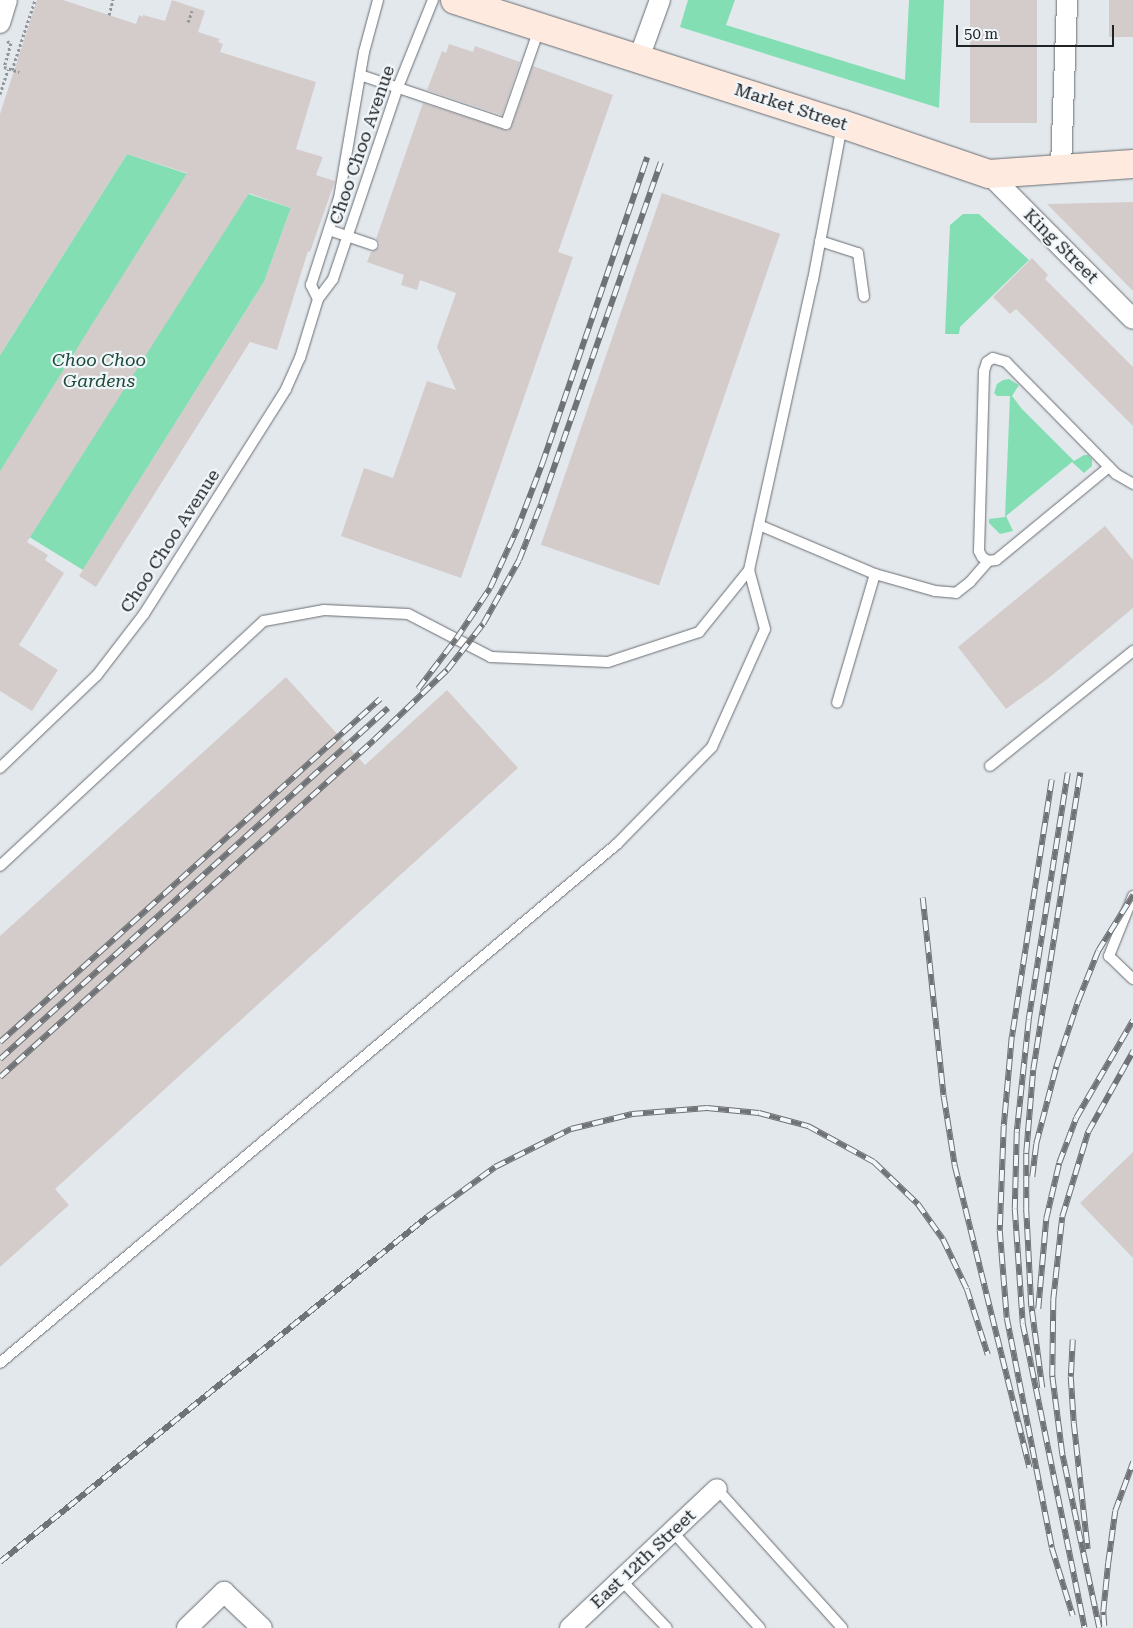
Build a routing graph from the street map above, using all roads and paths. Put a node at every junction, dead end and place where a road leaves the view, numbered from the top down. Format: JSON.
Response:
{"nodes":[{"id":1,"x":7,"y":0,"type":"edge"},
{"id":2,"x":35,"y":0,"type":"edge"},
{"id":3,"x":114,"y":0,"type":"edge"},
{"id":4,"x":378,"y":0,"type":"edge"},
{"id":5,"x":433,"y":0,"type":"edge"},
{"id":6,"x":455,"y":0,"type":"edge"},
{"id":7,"x":660,"y":0,"type":"edge"},
{"id":8,"x":1067,"y":0,"type":"edge"},
{"id":9,"x":192,"y":11,"type":"dead end"},
{"id":10,"x":109,"y":15,"type":"dead end"},
{"id":11,"x":188,"y":22,"type":"dead end"},
{"id":12,"x":0,"y":23,"type":"edge"},
{"id":13,"x":540,"y":27,"type":"junction"},
{"id":14,"x":8,"y":42,"type":"dead end"},
{"id":15,"x":639,"y":58,"type":"junction"},
{"id":16,"x":10,"y":69,"type":"junction"},
{"id":17,"x":20,"y":72,"type":"dead end"},
{"id":18,"x":360,"y":75,"type":"junction"},
{"id":19,"x":398,"y":87,"type":"junction"},
{"id":20,"x":0,"y":94,"type":"edge"},
{"id":21,"x":842,"y":124,"type":"junction"},
{"id":22,"x":1133,"y":164,"type":"edge"},
{"id":23,"x":1061,"y":167,"type":"junction"},
{"id":24,"x":989,"y":174,"type":"junction"},
{"id":25,"x":329,"y":230,"type":"junction"},
{"id":26,"x":348,"y":236,"type":"junction"},
{"id":27,"x":820,"y":241,"type":"junction"},
{"id":28,"x":374,"y":245,"type":"dead end"},
{"id":29,"x":864,"y":297,"type":"dead end"},
{"id":30,"x":318,"y":300,"type":"junction"},
{"id":31,"x":1133,"y":319,"type":"edge"},
{"id":32,"x":1108,"y":466,"type":"junction"},
{"id":33,"x":1133,"y":484,"type":"edge"},
{"id":34,"x":759,"y":525,"type":"junction"},
{"id":35,"x":988,"y":561,"type":"junction"},
{"id":36,"x":749,"y":570,"type":"junction"},
{"id":37,"x":876,"y":574,"type":"junction"},
{"id":38,"x":1133,"y":652,"type":"edge"},
{"id":39,"x":836,"y":703,"type":"dead end"},
{"id":40,"x":990,"y":766,"type":"dead end"},
{"id":41,"x":0,"y":768,"type":"edge"},
{"id":42,"x":0,"y":866,"type":"edge"},
{"id":43,"x":1133,"y":896,"type":"edge"},
{"id":44,"x":1131,"y":905,"type":"edge"},
{"id":45,"x":1133,"y":979,"type":"edge"},
{"id":46,"x":0,"y":1363,"type":"edge"},
{"id":47,"x":717,"y":1489,"type":"joint"},
{"id":48,"x":672,"y":1531,"type":"junction"},
{"id":49,"x":621,"y":1580,"type":"junction"},
{"id":50,"x":579,"y":1625,"type":"edge"},
{"id":51,"x":836,"y":1626,"type":"edge"},
{"id":52,"x":187,"y":1628,"type":"edge"},
{"id":53,"x":262,"y":1628,"type":"edge"},
{"id":54,"x":667,"y":1628,"type":"edge"},
{"id":55,"x":760,"y":1628,"type":"edge"}],
"edges":[{"from":1,"to":12,"type":"street"},
{"from":2,"to":16,"type":"path"},
{"from":3,"to":10,"type":"path"},
{"from":4,"to":18,"type":"lane","name":"Choo Choo Avenue"},
{"from":5,"to":19,"type":"lane","name":"Choo Choo Avenue"},
{"from":6,"to":13,"type":"main road","name":"Market Street"},
{"from":7,"to":15,"type":"street"},
{"from":8,"to":23,"type":"street"},
{"from":9,"to":11,"type":"path"},
{"from":13,"to":15,"type":"main road","name":"Market Street"},
{"from":13,"to":19,"type":"lane"},
{"from":14,"to":16,"type":"path"},
{"from":15,"to":21,"type":"main road","name":"Market Street"},
{"from":16,"to":17,"type":"path"},
{"from":16,"to":20,"type":"path"},
{"from":18,"to":19,"type":"lane"},
{"from":18,"to":25,"type":"lane","name":"Choo Choo Avenue"},
{"from":19,"to":26,"type":"lane","name":"Choo Choo Avenue"},
{"from":21,"to":24,"type":"main road","name":"Market Street"},
{"from":21,"to":27,"type":"lane"},
{"from":22,"to":23,"type":"main road","name":"Market Street"},
{"from":23,"to":24,"type":"main road","name":"Market Street"},
{"from":24,"to":31,"type":"street","name":"King Street"},
{"from":25,"to":26,"type":"lane"},
{"from":25,"to":30,"type":"lane","name":"Choo Choo Avenue"},
{"from":26,"to":28,"type":"lane"},
{"from":26,"to":30,"type":"lane","name":"Choo Choo Avenue"},
{"from":27,"to":29,"type":"lane"},
{"from":27,"to":34,"type":"lane"},
{"from":30,"to":41,"type":"lane","name":"Choo Choo Avenue"},
{"from":32,"to":33,"type":"lane"},
{"from":32,"to":35,"type":"lane"},
{"from":32,"to":35,"type":"lane"},
{"from":34,"to":36,"type":"lane"},
{"from":34,"to":37,"type":"lane"},
{"from":35,"to":37,"type":"lane"},
{"from":36,"to":42,"type":"lane"},
{"from":36,"to":46,"type":"lane"},
{"from":37,"to":39,"type":"lane"},
{"from":38,"to":40,"type":"lane"},
{"from":43,"to":44,"type":"lane"},
{"from":44,"to":45,"type":"lane"},
{"from":47,"to":48,"type":"street","name":"East 12th Street"},
{"from":47,"to":51,"type":"lane"},
{"from":48,"to":49,"type":"street","name":"East 12th Street"},
{"from":48,"to":55,"type":"lane"},
{"from":49,"to":50,"type":"street","name":"East 12th Street"},
{"from":49,"to":54,"type":"lane"},
{"from":52,"to":53,"type":"street"}]}
